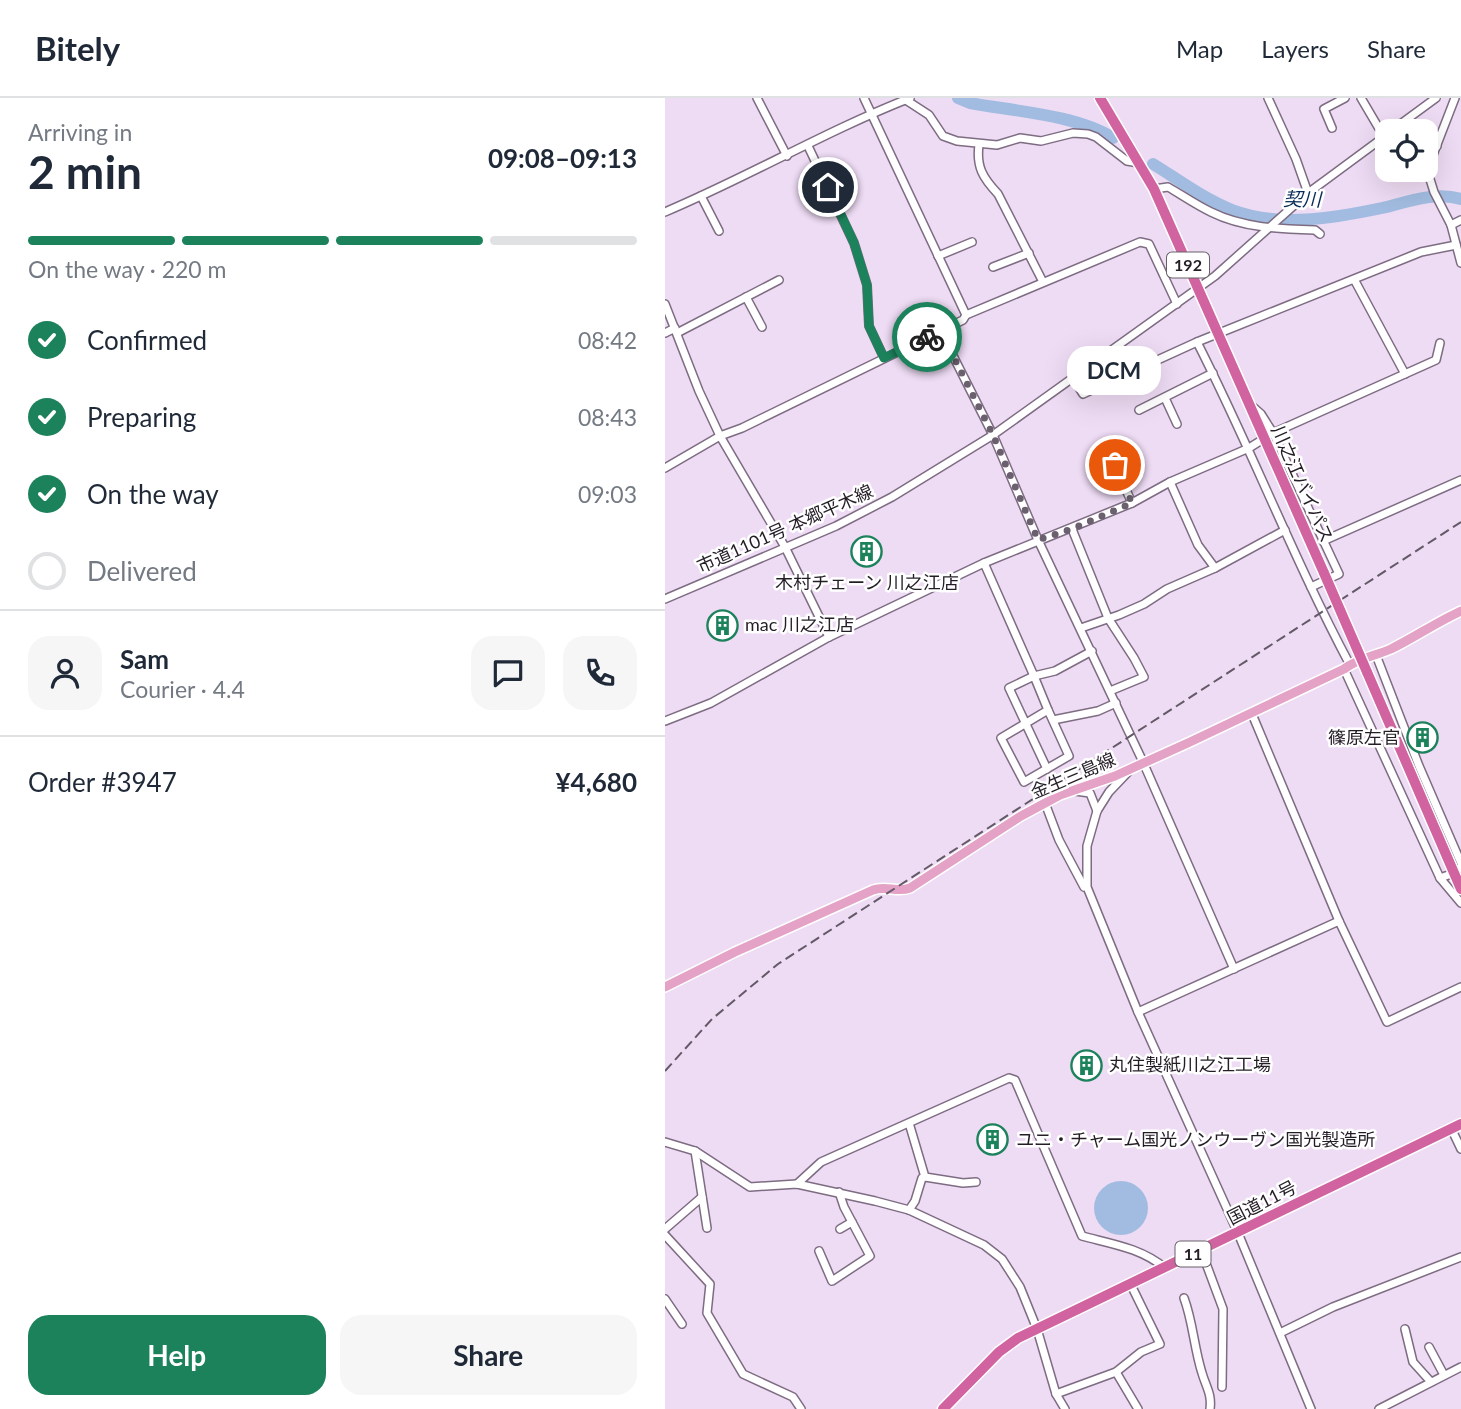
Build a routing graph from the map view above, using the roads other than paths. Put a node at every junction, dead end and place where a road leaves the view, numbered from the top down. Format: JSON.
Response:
{"nodes":[{"id":1,"x":757,"y":98,"type":"edge"},
{"id":2,"x":864,"y":98,"type":"edge"},
{"id":3,"x":1100,"y":98,"type":"edge"},
{"id":4,"x":1268,"y":98,"type":"edge"},
{"id":5,"x":1345,"y":98,"type":"edge"},
{"id":6,"x":1361,"y":98,"type":"edge"},
{"id":7,"x":1436,"y":98,"type":"edge"},
{"id":8,"x":1455,"y":98,"type":"edge"},
{"id":9,"x":908,"y":99,"type":"edge"},
{"id":10,"x":871,"y":114,"type":"junction"},
{"id":11,"x":1377,"y":119,"type":"edge"},
{"id":12,"x":1408,"y":119,"type":"edge"},
{"id":13,"x":1332,"y":128,"type":"dead end"},
{"id":14,"x":1438,"y":143,"type":"edge"},
{"id":15,"x":1375,"y":144,"type":"edge"},
{"id":16,"x":979,"y":145,"type":"junction"},
{"id":17,"x":808,"y":146,"type":"junction"},
{"id":18,"x":787,"y":156,"type":"junction"},
{"id":19,"x":1140,"y":163,"type":"junction"},
{"id":20,"x":1431,"y":182,"type":"edge"},
{"id":21,"x":1154,"y":189,"type":"junction"},
{"id":22,"x":1308,"y":193,"type":"junction"},
{"id":23,"x":701,"y":196,"type":"junction"},
{"id":24,"x":665,"y":212,"type":"edge"},
{"id":25,"x":1461,"y":220,"type":"edge"},
{"id":26,"x":1451,"y":225,"type":"junction"},
{"id":27,"x":1268,"y":228,"type":"junction"},
{"id":28,"x":719,"y":231,"type":"dead end"},
{"id":29,"x":1320,"y":234,"type":"dead end"},
{"id":30,"x":972,"y":242,"type":"dead end"},
{"id":31,"x":1456,"y":245,"type":"junction"},
{"id":32,"x":1029,"y":253,"type":"junction"},
{"id":33,"x":938,"y":256,"type":"junction"},
{"id":34,"x":1461,"y":263,"type":"edge"},
{"id":35,"x":993,"y":267,"type":"dead end"},
{"id":36,"x":779,"y":280,"type":"dead end"},
{"id":37,"x":1355,"y":281,"type":"junction"},
{"id":38,"x":1043,"y":282,"type":"junction"},
{"id":39,"x":1199,"y":288,"type":"junction"},
{"id":40,"x":746,"y":297,"type":"junction"},
{"id":41,"x":665,"y":304,"type":"edge"},
{"id":42,"x":1177,"y":304,"type":"junction"},
{"id":43,"x":966,"y":315,"type":"junction"},
{"id":44,"x":762,"y":327,"type":"dead end"},
{"id":45,"x":676,"y":330,"type":"junction"},
{"id":46,"x":940,"y":330,"type":"junction"},
{"id":47,"x":665,"y":333,"type":"edge"},
{"id":48,"x":1219,"y":333,"type":"junction"},
{"id":49,"x":1197,"y":342,"type":"junction"},
{"id":50,"x":1440,"y":343,"type":"dead end"},
{"id":51,"x":884,"y":358,"type":"junction"},
{"id":52,"x":1213,"y":373,"type":"junction"},
{"id":53,"x":1405,"y":374,"type":"junction"},
{"id":54,"x":1073,"y":378,"type":"junction"},
{"id":55,"x":1164,"y":398,"type":"junction"},
{"id":56,"x":1139,"y":410,"type":"dead end"},
{"id":57,"x":1177,"y":424,"type":"dead end"},
{"id":58,"x":993,"y":435,"type":"junction"},
{"id":59,"x":1269,"y":435,"type":"junction"},
{"id":60,"x":720,"y":436,"type":"junction"},
{"id":61,"x":1106,"y":446,"type":"dead end"},
{"id":62,"x":1249,"y":448,"type":"junction"},
{"id":63,"x":665,"y":468,"type":"edge"},
{"id":64,"x":1461,"y":480,"type":"edge"},
{"id":65,"x":1170,"y":482,"type":"junction"},
{"id":66,"x":1132,"y":503,"type":"junction"},
{"id":67,"x":1072,"y":529,"type":"junction"},
{"id":68,"x":1285,"y":530,"type":"junction"},
{"id":69,"x":1038,"y":540,"type":"junction"},
{"id":70,"x":1323,"y":541,"type":"junction"},
{"id":71,"x":785,"y":547,"type":"junction"},
{"id":72,"x":984,"y":563,"type":"junction"},
{"id":73,"x":1215,"y":568,"type":"junction"},
{"id":74,"x":1311,"y":587,"type":"junction"},
{"id":75,"x":665,"y":599,"type":"edge"},
{"id":76,"x":1461,"y":611,"type":"edge"},
{"id":77,"x":1108,"y":618,"type":"junction"},
{"id":78,"x":1081,"y":628,"type":"junction"},
{"id":79,"x":829,"y":637,"type":"junction"},
{"id":80,"x":1092,"y":651,"type":"junction"},
{"id":81,"x":1376,"y":655,"type":"junction"},
{"id":82,"x":1347,"y":667,"type":"junction"},
{"id":83,"x":1034,"y":676,"type":"junction"},
{"id":84,"x":1110,"y":691,"type":"junction"},
{"id":85,"x":1116,"y":703,"type":"junction"},
{"id":86,"x":1048,"y":710,"type":"junction"},
{"id":87,"x":1252,"y":714,"type":"junction"},
{"id":88,"x":1053,"y":720,"type":"junction"},
{"id":89,"x":665,"y":721,"type":"edge"},
{"id":90,"x":1026,"y":723,"type":"junction"},
{"id":91,"x":1141,"y":763,"type":"junction"},
{"id":92,"x":1047,"y":769,"type":"junction"},
{"id":93,"x":1093,"y":785,"type":"junction"},
{"id":94,"x":1072,"y":791,"type":"junction"},
{"id":95,"x":1104,"y":799,"type":"junction"},
{"id":96,"x":1045,"y":803,"type":"junction"},
{"id":97,"x":1097,"y":811,"type":"junction"},
{"id":98,"x":1459,"y":868,"type":"edge"},
{"id":99,"x":1440,"y":878,"type":"junction"},
{"id":100,"x":1461,"y":889,"type":"edge"},
{"id":101,"x":1091,"y":900,"type":"junction"},
{"id":102,"x":1461,"y":903,"type":"edge"},
{"id":103,"x":1339,"y":921,"type":"junction"},
{"id":104,"x":1234,"y":969,"type":"junction"},
{"id":105,"x":665,"y":986,"type":"edge"},
{"id":106,"x":1461,"y":988,"type":"edge"},
{"id":107,"x":1138,"y":1012,"type":"junction"},
{"id":108,"x":909,"y":1123,"type":"junction"},
{"id":109,"x":1456,"y":1126,"type":"edge"},
{"id":110,"x":665,"y":1142,"type":"edge"},
{"id":111,"x":1461,"y":1149,"type":"edge"},
{"id":112,"x":695,"y":1151,"type":"junction"},
{"id":113,"x":925,"y":1177,"type":"junction"},
{"id":114,"x":976,"y":1182,"type":"dead end"},
{"id":115,"x":797,"y":1184,"type":"junction"},
{"id":116,"x":839,"y":1192,"type":"junction"},
{"id":117,"x":702,"y":1196,"type":"junction"},
{"id":118,"x":909,"y":1210,"type":"junction"},
{"id":119,"x":852,"y":1222,"type":"junction"},
{"id":120,"x":707,"y":1228,"type":"dead end"},
{"id":121,"x":665,"y":1229,"type":"edge"},
{"id":122,"x":841,"y":1229,"type":"dead end"},
{"id":123,"x":1238,"y":1233,"type":"junction"},
{"id":124,"x":665,"y":1235,"type":"edge"},
{"id":125,"x":819,"y":1251,"type":"dead end"},
{"id":126,"x":1201,"y":1251,"type":"junction"},
{"id":127,"x":1461,"y":1256,"type":"edge"},
{"id":128,"x":1165,"y":1268,"type":"junction"},
{"id":129,"x":1131,"y":1285,"type":"junction"},
{"id":130,"x":1184,"y":1298,"type":"dead end"},
{"id":131,"x":665,"y":1299,"type":"edge"},
{"id":132,"x":682,"y":1324,"type":"dead end"},
{"id":133,"x":1037,"y":1329,"type":"junction"},
{"id":134,"x":1405,"y":1329,"type":"dead end"},
{"id":135,"x":1280,"y":1333,"type":"junction"},
{"id":136,"x":1429,"y":1348,"type":"dead end"},
{"id":137,"x":1461,"y":1367,"type":"edge"},
{"id":138,"x":1116,"y":1371,"type":"junction"},
{"id":139,"x":1444,"y":1375,"type":"junction"},
{"id":140,"x":1431,"y":1382,"type":"junction"},
{"id":141,"x":1222,"y":1387,"type":"dead end"},
{"id":142,"x":1056,"y":1394,"type":"junction"},
{"id":143,"x":801,"y":1409,"type":"edge"},
{"id":144,"x":943,"y":1409,"type":"edge"},
{"id":145,"x":1065,"y":1409,"type":"edge"},
{"id":146,"x":1138,"y":1409,"type":"edge"},
{"id":147,"x":1210,"y":1409,"type":"edge"},
{"id":148,"x":1311,"y":1409,"type":"edge"},
{"id":149,"x":1379,"y":1409,"type":"edge"}],
"edges":[{"from":1,"to":18,"type":"street"},
{"from":2,"to":10,"type":"street"},
{"from":3,"to":19,"type":"highway","name":"川之江バイパス","number":"192"},
{"from":4,"to":22,"type":"street"},
{"from":5,"to":13,"type":"street"},
{"from":6,"to":11,"type":"street"},
{"from":7,"to":12,"type":"street","name":"市道1101号 本郷平木線"},
{"from":8,"to":14,"type":"street"},
{"from":9,"to":10,"type":"street"},
{"from":9,"to":16,"type":"street"},
{"from":10,"to":17,"type":"street"},
{"from":10,"to":33,"type":"street"},
{"from":15,"to":22,"type":"street","name":"市道1101号 本郷平木線"},
{"from":16,"to":19,"type":"street"},
{"from":16,"to":32,"type":"street"},
{"from":17,"to":18,"type":"street"},
{"from":17,"to":51,"type":"street"},
{"from":18,"to":23,"type":"street"},
{"from":19,"to":21,"type":"highway","name":"川之江バイパス","number":"192"},
{"from":20,"to":26,"type":"street"},
{"from":21,"to":27,"type":"street"},
{"from":21,"to":39,"type":"highway","name":"川之江バイパス","number":"192"},
{"from":22,"to":27,"type":"street","name":"市道1101号 本郷平木線"},
{"from":23,"to":24,"type":"street"},
{"from":23,"to":28,"type":"street"},
{"from":25,"to":26,"type":"street"},
{"from":26,"to":31,"type":"street"},
{"from":27,"to":29,"type":"street"},
{"from":27,"to":39,"type":"street","name":"市道1101号 本郷平木線"},
{"from":30,"to":33,"type":"street"},
{"from":31,"to":34,"type":"street"},
{"from":31,"to":37,"type":"street"},
{"from":32,"to":35,"type":"street"},
{"from":32,"to":38,"type":"street"},
{"from":33,"to":43,"type":"street"},
{"from":36,"to":40,"type":"street"},
{"from":37,"to":48,"type":"street"},
{"from":37,"to":53,"type":"street"},
{"from":38,"to":42,"type":"street"},
{"from":38,"to":43,"type":"street"},
{"from":39,"to":42,"type":"street","name":"市道1101号 本郷平木線"},
{"from":39,"to":48,"type":"highway","name":"川之江バイパス","number":"192"},
{"from":40,"to":44,"type":"street"},
{"from":40,"to":45,"type":"street"},
{"from":41,"to":45,"type":"street"},
{"from":42,"to":54,"type":"street","name":"市道1101号 本郷平木線"},
{"from":43,"to":46,"type":"street"},
{"from":45,"to":47,"type":"street"},
{"from":45,"to":60,"type":"street"},
{"from":46,"to":51,"type":"street"},
{"from":46,"to":58,"type":"street"},
{"from":48,"to":49,"type":"street"},
{"from":48,"to":59,"type":"highway","name":"川之江バイパス","number":"192"},
{"from":49,"to":52,"type":"street"},
{"from":49,"to":54,"type":"street"},
{"from":50,"to":53,"type":"street"},
{"from":51,"to":60,"type":"street"},
{"from":52,"to":55,"type":"street"},
{"from":52,"to":62,"type":"street"},
{"from":53,"to":59,"type":"street"},
{"from":54,"to":58,"type":"street","name":"市道1101号 本郷平木線"},
{"from":55,"to":56,"type":"street"},
{"from":55,"to":57,"type":"street"},
{"from":58,"to":69,"type":"street"},
{"from":58,"to":71,"type":"street","name":"市道1101号 本郷平木線"},
{"from":59,"to":62,"type":"street"},
{"from":59,"to":70,"type":"street"},
{"from":59,"to":98,"type":"highway","name":"川之江バイパス","number":"192","bridge":true},
{"from":60,"to":63,"type":"street"},
{"from":60,"to":71,"type":"street"},
{"from":61,"to":66,"type":"street"},
{"from":62,"to":65,"type":"street"},
{"from":62,"to":68,"type":"street"},
{"from":64,"to":70,"type":"street"},
{"from":65,"to":66,"type":"street"},
{"from":65,"to":73,"type":"street"},
{"from":66,"to":67,"type":"street"},
{"from":67,"to":69,"type":"street"},
{"from":67,"to":77,"type":"street"},
{"from":68,"to":73,"type":"street"},
{"from":68,"to":74,"type":"street"},
{"from":69,"to":72,"type":"street"},
{"from":69,"to":78,"type":"street"},
{"from":70,"to":74,"type":"street"},
{"from":71,"to":75,"type":"street","name":"市道1101号 本郷平木線"},
{"from":71,"to":79,"type":"street"},
{"from":72,"to":79,"type":"street"},
{"from":72,"to":83,"type":"street"},
{"from":73,"to":77,"type":"street"},
{"from":74,"to":82,"type":"street"},
{"from":76,"to":81,"type":"main road","name":"金生三島線"},
{"from":77,"to":78,"type":"street"},
{"from":77,"to":84,"type":"street"},
{"from":78,"to":80,"type":"street"},
{"from":79,"to":89,"type":"street"},
{"from":80,"to":83,"type":"street"},
{"from":80,"to":84,"type":"street"},
{"from":81,"to":82,"type":"main road","name":"金生三島線"},
{"from":81,"to":98,"type":"street"},
{"from":82,"to":87,"type":"main road","name":"金生三島線"},
{"from":82,"to":99,"type":"street"},
{"from":83,"to":86,"type":"street"},
{"from":83,"to":90,"type":"street"},
{"from":84,"to":85,"type":"street"},
{"from":85,"to":88,"type":"street"},
{"from":85,"to":91,"type":"street"},
{"from":86,"to":88,"type":"street"},
{"from":86,"to":90,"type":"street"},
{"from":87,"to":91,"type":"main road","name":"金生三島線"},
{"from":87,"to":103,"type":"street"},
{"from":88,"to":92,"type":"street"},
{"from":90,"to":92,"type":"street"},
{"from":90,"to":92,"type":"street"},
{"from":91,"to":93,"type":"main road","name":"金生三島線"},
{"from":91,"to":95,"type":"street"},
{"from":91,"to":104,"type":"street"},
{"from":93,"to":94,"type":"main road","name":"金生三島線"},
{"from":93,"to":95,"type":"street"},
{"from":94,"to":96,"type":"main road","name":"金生三島線"},
{"from":94,"to":97,"type":"street"},
{"from":95,"to":97,"type":"street"},
{"from":96,"to":101,"type":"street"},
{"from":96,"to":105,"type":"main road","name":"金生三島線"},
{"from":97,"to":101,"type":"street"},
{"from":98,"to":99,"type":"street"},
{"from":98,"to":100,"type":"highway","name":"川之江バイパス","number":"192"},
{"from":99,"to":102,"type":"street"},
{"from":101,"to":107,"type":"street"},
{"from":103,"to":104,"type":"street"},
{"from":103,"to":106,"type":"street"},
{"from":104,"to":107,"type":"street"},
{"from":107,"to":123,"type":"street"},
{"from":108,"to":113,"type":"street"},
{"from":108,"to":115,"type":"street"},
{"from":108,"to":128,"type":"street"},
{"from":109,"to":111,"type":"street"},
{"from":109,"to":123,"type":"highway","name":"国道11号","number":"11"},
{"from":110,"to":112,"type":"street"},
{"from":112,"to":115,"type":"street"},
{"from":112,"to":117,"type":"street"},
{"from":113,"to":114,"type":"street"},
{"from":113,"to":118,"type":"street"},
{"from":115,"to":116,"type":"street"},
{"from":116,"to":118,"type":"street"},
{"from":116,"to":119,"type":"street"},
{"from":117,"to":120,"type":"street"},
{"from":117,"to":121,"type":"street"},
{"from":118,"to":133,"type":"street"},
{"from":119,"to":122,"type":"street"},
{"from":119,"to":125,"type":"street"},
{"from":123,"to":126,"type":"highway","name":"国道11号","number":"11"},
{"from":123,"to":135,"type":"street"},
{"from":124,"to":143,"type":"street"},
{"from":126,"to":128,"type":"highway","name":"国道11号","number":"11"},
{"from":126,"to":141,"type":"street"},
{"from":127,"to":135,"type":"street"},
{"from":128,"to":129,"type":"highway","name":"国道11号","number":"11"},
{"from":129,"to":133,"type":"highway","name":"国道11号","number":"11"},
{"from":129,"to":138,"type":"street"},
{"from":130,"to":147,"type":"street"},
{"from":131,"to":132,"type":"street"},
{"from":133,"to":142,"type":"street"},
{"from":133,"to":144,"type":"highway","name":"国道11号","number":"11"},
{"from":134,"to":140,"type":"street"},
{"from":135,"to":148,"type":"street"},
{"from":136,"to":139,"type":"street"},
{"from":137,"to":139,"type":"street"},
{"from":138,"to":142,"type":"street"},
{"from":138,"to":146,"type":"street"},
{"from":139,"to":140,"type":"street"},
{"from":140,"to":149,"type":"street"},
{"from":142,"to":145,"type":"street"}]}
